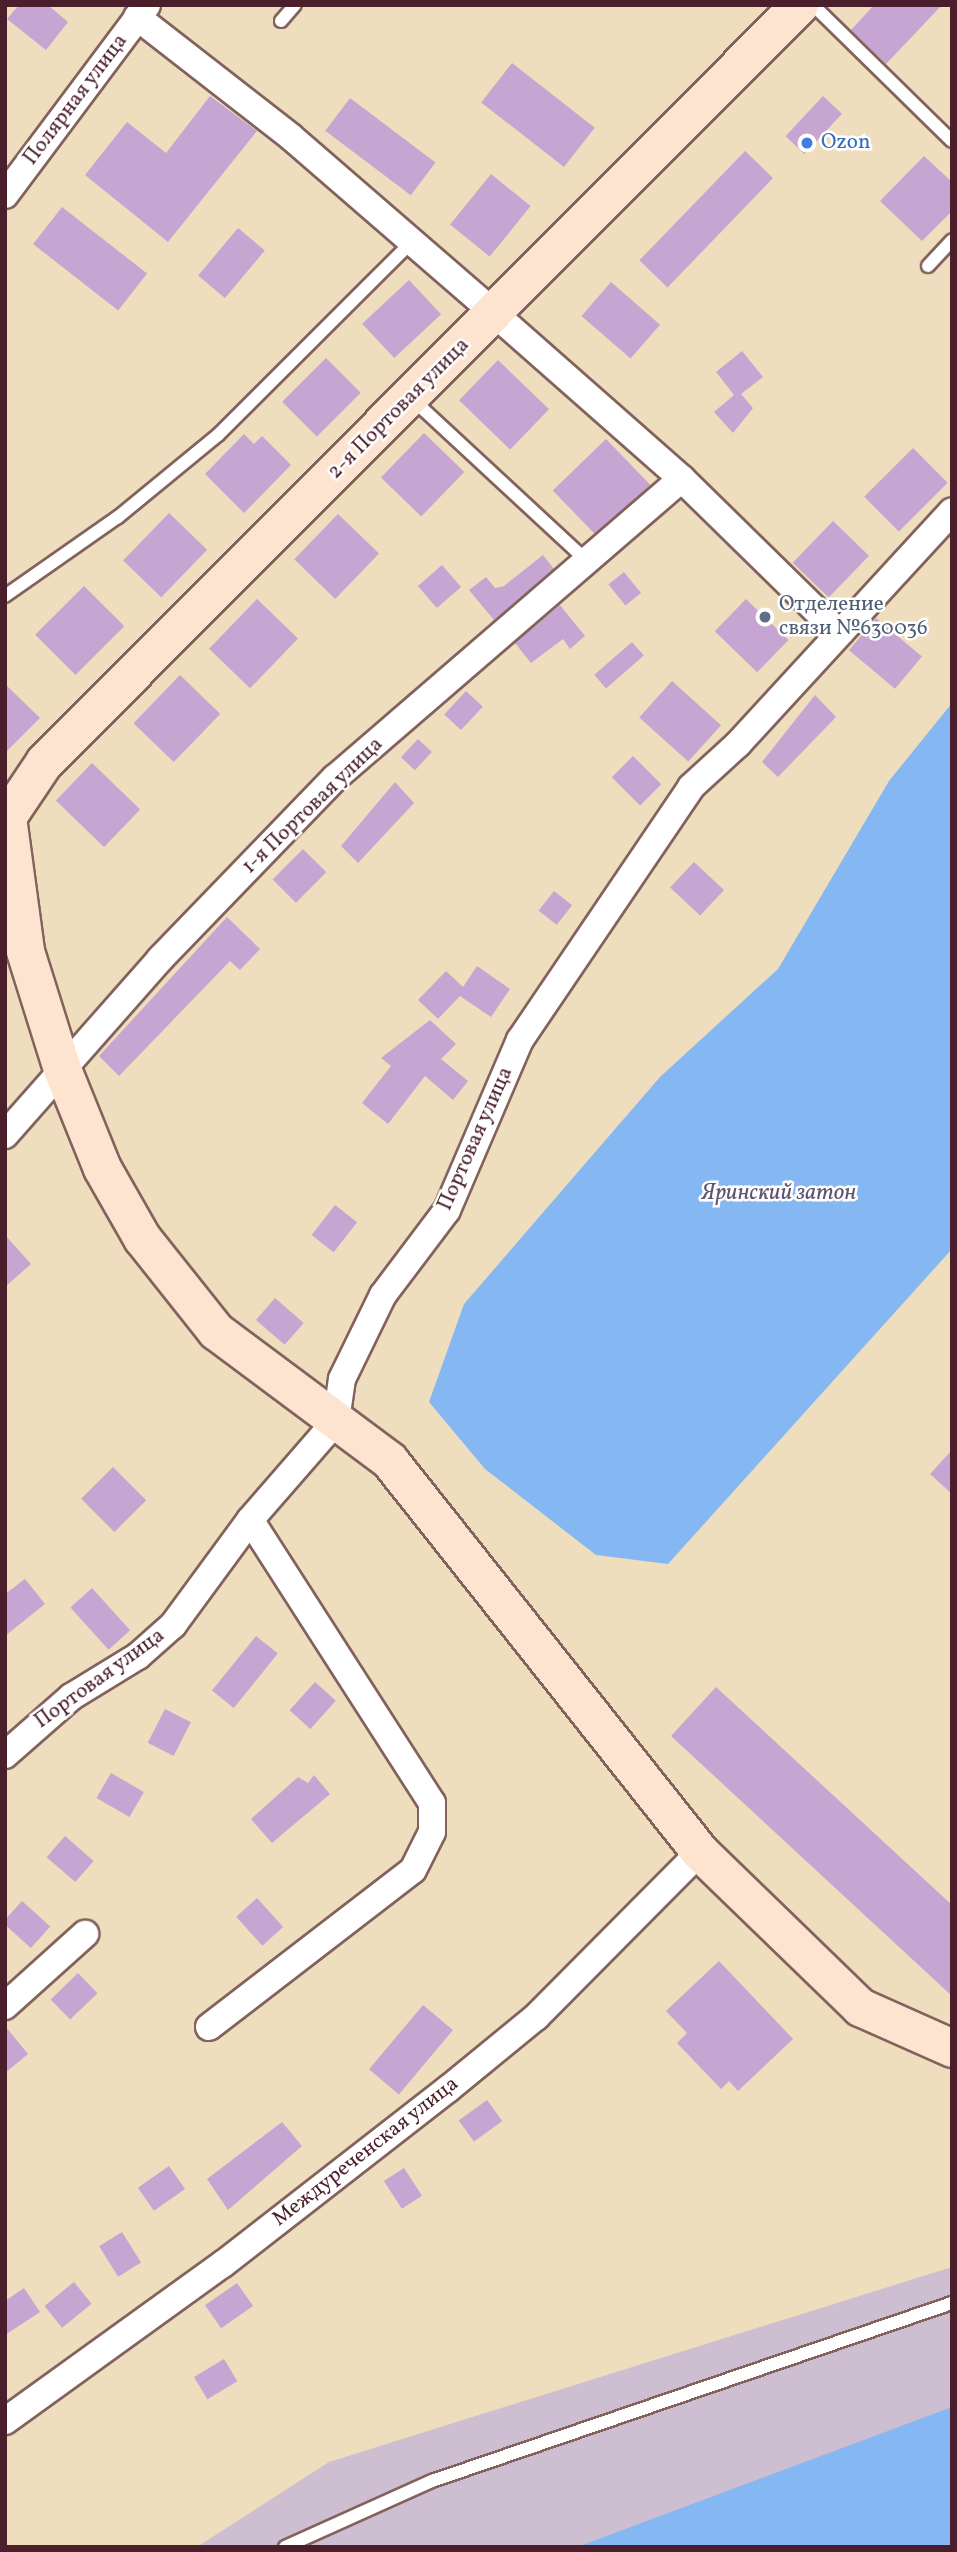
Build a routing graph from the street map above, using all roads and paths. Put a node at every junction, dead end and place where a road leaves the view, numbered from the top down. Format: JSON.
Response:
{"nodes":[{"id":1,"x":295,"y":5,"type":"edge"},
{"id":2,"x":799,"y":5,"type":"edge"},
{"id":3,"x":813,"y":5,"type":"edge"},
{"id":4,"x":142,"y":11,"type":"edge"},
{"id":5,"x":281,"y":21,"type":"dead end"},
{"id":6,"x":952,"y":141,"type":"edge"},
{"id":7,"x":5,"y":195,"type":"edge"},
{"id":8,"x":952,"y":240,"type":"edge"},
{"id":9,"x":412,"y":242,"type":"junction"},
{"id":10,"x":928,"y":266,"type":"dead end"},
{"id":11,"x":495,"y":314,"type":"junction"},
{"id":12,"x":411,"y":397,"type":"junction"},
{"id":13,"x":682,"y":478,"type":"junction"},
{"id":14,"x":952,"y":511,"type":"edge"},
{"id":15,"x":587,"y":561,"type":"junction"},
{"id":16,"x":5,"y":596,"type":"edge"},
{"id":17,"x":837,"y":631,"type":"junction"},
{"id":18,"x":62,"y":1069,"type":"junction"},
{"id":19,"x":5,"y":1135,"type":"edge"},
{"id":20,"x":337,"y":1421,"type":"junction"},
{"id":21,"x":250,"y":1520,"type":"junction"},
{"id":22,"x":5,"y":1755,"type":"edge"},
{"id":23,"x":700,"y":1853,"type":"junction"},
{"id":24,"x":85,"y":1934,"type":"dead end"},
{"id":25,"x":5,"y":2006,"type":"edge"},
{"id":26,"x":209,"y":2027,"type":"dead end"},
{"id":27,"x":952,"y":2048,"type":"edge"},
{"id":28,"x":952,"y":2303,"type":"edge"},
{"id":29,"x":5,"y":2421,"type":"edge"},
{"id":30,"x":285,"y":2547,"type":"edge"}],
"edges":[{"from":1,"to":5,"type":"lane"},
{"from":2,"to":11,"type":"street","name":"2-я Портовая улица"},
{"from":3,"to":6,"type":"lane"},
{"from":4,"to":7,"type":"street","name":"Полярная улица"},
{"from":4,"to":9,"type":"street"},
{"from":8,"to":10,"type":"lane"},
{"from":9,"to":11,"type":"street"},
{"from":9,"to":16,"type":"lane"},
{"from":11,"to":12,"type":"street","name":"2-я Портовая улица"},
{"from":11,"to":13,"type":"street"},
{"from":12,"to":15,"type":"lane"},
{"from":12,"to":18,"type":"street","name":"2-я Портовая улица"},
{"from":13,"to":15,"type":"street","name":"1-я Портовая улица"},
{"from":13,"to":17,"type":"street"},
{"from":14,"to":17,"type":"street","name":"Портовая улица"},
{"from":15,"to":18,"type":"street","name":"1-я Портовая улица"},
{"from":17,"to":20,"type":"street","name":"Портовая улица"},
{"from":18,"to":19,"type":"street","name":"1-я Портовая улица"},
{"from":18,"to":20,"type":"street"},
{"from":20,"to":21,"type":"street","name":"Портовая улица"},
{"from":20,"to":23,"type":"street"},
{"from":21,"to":22,"type":"street","name":"Портовая улица"},
{"from":21,"to":26,"type":"street"},
{"from":23,"to":27,"type":"street"},
{"from":23,"to":29,"type":"street","name":"Междуреченская улица"},
{"from":24,"to":25,"type":"street"},
{"from":28,"to":30,"type":"lane"}]}
